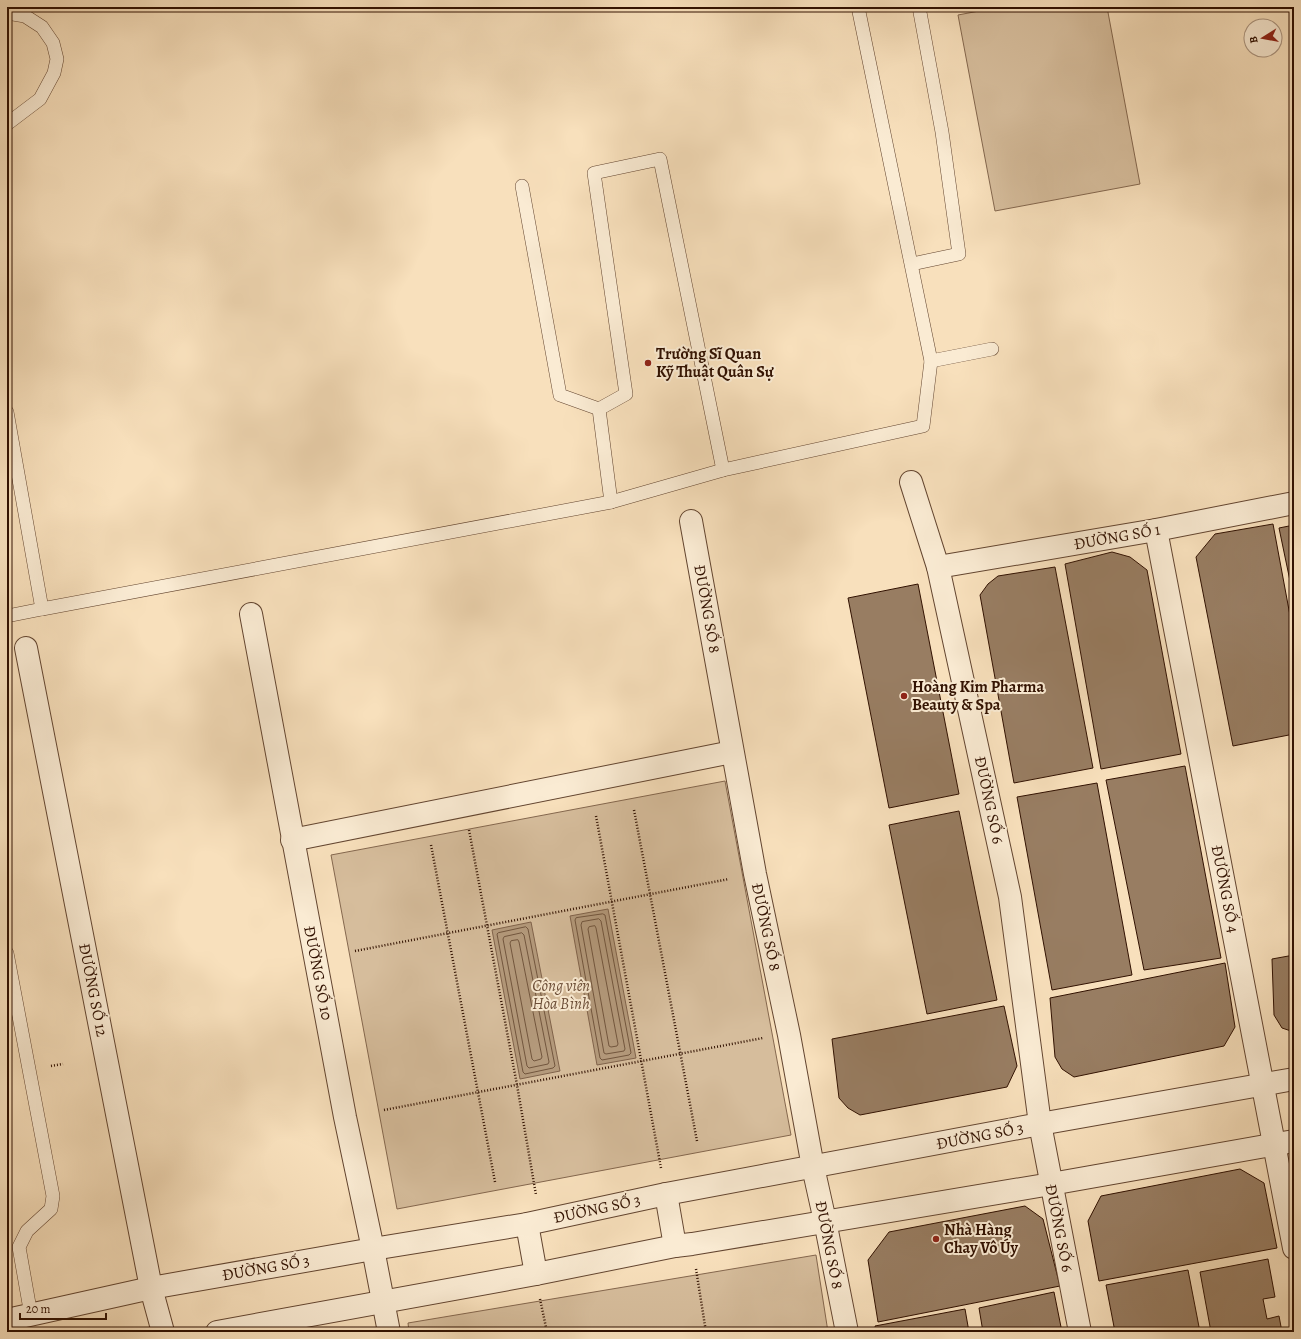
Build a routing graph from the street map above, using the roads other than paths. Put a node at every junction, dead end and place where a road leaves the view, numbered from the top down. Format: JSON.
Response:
{"nodes":[{"id":1,"x":858,"y":7,"type":"edge"},
{"id":2,"x":919,"y":7,"type":"edge"},
{"id":3,"x":7,"y":13,"type":"edge"},
{"id":4,"x":7,"y":124,"type":"edge"},
{"id":5,"x":522,"y":186,"type":"dead end"},
{"id":6,"x":912,"y":264,"type":"junction"},
{"id":7,"x":992,"y":349,"type":"dead end"},
{"id":8,"x":931,"y":360,"type":"junction"},
{"id":9,"x":600,"y":409,"type":"junction"},
{"id":10,"x":7,"y":412,"type":"edge"},
{"id":11,"x":723,"y":470,"type":"junction"},
{"id":12,"x":911,"y":482,"type":"dead end"},
{"id":13,"x":611,"y":502,"type":"junction"},
{"id":14,"x":1294,"y":502,"type":"edge"},
{"id":15,"x":691,"y":521,"type":"dead end"},
{"id":16,"x":1156,"y":530,"type":"junction"},
{"id":17,"x":938,"y":567,"type":"junction"},
{"id":18,"x":42,"y":609,"type":"junction"},
{"id":19,"x":251,"y":614,"type":"dead end"},
{"id":20,"x":7,"y":616,"type":"edge"},
{"id":21,"x":26,"y":648,"type":"dead end"},
{"id":22,"x":732,"y":752,"type":"junction"},
{"id":23,"x":292,"y":840,"type":"junction"},
{"id":24,"x":7,"y":953,"type":"edge"},
{"id":25,"x":1294,"y":1079,"type":"edge"},
{"id":26,"x":1262,"y":1084,"type":"junction"},
{"id":27,"x":1040,"y":1124,"type":"junction"},
{"id":28,"x":1284,"y":1143,"type":"edge"},
{"id":29,"x":813,"y":1167,"type":"junction"},
{"id":30,"x":1051,"y":1184,"type":"junction"},
{"id":31,"x":666,"y":1194,"type":"junction"},
{"id":32,"x":825,"y":1221,"type":"junction"},
{"id":33,"x":534,"y":1223,"type":"junction"},
{"id":34,"x":683,"y":1245,"type":"junction"},
{"id":35,"x":1294,"y":1248,"type":"edge"},
{"id":36,"x":373,"y":1249,"type":"junction"},
{"id":37,"x":536,"y":1274,"type":"junction"},
{"id":38,"x":151,"y":1288,"type":"junction"},
{"id":39,"x":383,"y":1303,"type":"junction"},
{"id":40,"x":31,"y":1315,"type":"junction"},
{"id":41,"x":7,"y":1320,"type":"edge"},
{"id":42,"x":163,"y":1332,"type":"edge"},
{"id":43,"x":218,"y":1332,"type":"edge"},
{"id":44,"x":389,"y":1332,"type":"edge"},
{"id":45,"x":846,"y":1332,"type":"edge"},
{"id":46,"x":1080,"y":1332,"type":"edge"}],
"edges":[{"from":1,"to":6,"type":"lane"},
{"from":2,"to":6,"type":"lane"},
{"from":3,"to":4,"type":"lane"},
{"from":5,"to":9,"type":"lane"},
{"from":6,"to":8,"type":"lane"},
{"from":7,"to":8,"type":"lane"},
{"from":8,"to":11,"type":"lane"},
{"from":9,"to":11,"type":"lane"},
{"from":9,"to":13,"type":"lane"},
{"from":10,"to":18,"type":"lane"},
{"from":11,"to":13,"type":"lane"},
{"from":12,"to":17,"type":"street","name":"ĐƯỜNG SỐ 6"},
{"from":13,"to":18,"type":"lane"},
{"from":14,"to":16,"type":"street","name":"ĐƯỜNG SỐ 1"},
{"from":15,"to":22,"type":"street","name":"ĐƯỜNG SỐ 8"},
{"from":16,"to":17,"type":"street","name":"ĐƯỜNG SỐ 1"},
{"from":16,"to":26,"type":"street","name":"ĐƯỜNG SỐ 4"},
{"from":17,"to":27,"type":"street","name":"ĐƯỜNG SỐ 6"},
{"from":18,"to":20,"type":"lane"},
{"from":19,"to":23,"type":"street","name":"ĐƯỜNG SỐ 10"},
{"from":21,"to":38,"type":"street","name":"ĐƯỜNG SỐ 12"},
{"from":22,"to":23,"type":"street"},
{"from":22,"to":29,"type":"street","name":"ĐƯỜNG SỐ 8"},
{"from":23,"to":36,"type":"street","name":"ĐƯỜNG SỐ 10"},
{"from":24,"to":40,"type":"lane"},
{"from":25,"to":26,"type":"street","name":"ĐƯỜNG SỐ 3"},
{"from":26,"to":27,"type":"street","name":"ĐƯỜNG SỐ 3"},
{"from":26,"to":28,"type":"street","name":"ĐƯỜNG SỐ 4"},
{"from":27,"to":29,"type":"street","name":"ĐƯỜNG SỐ 3"},
{"from":27,"to":30,"type":"street","name":"ĐƯỜNG SỐ 6"},
{"from":28,"to":30,"type":"street"},
{"from":28,"to":35,"type":"street","name":"ĐƯỜNG SỐ 4"},
{"from":29,"to":31,"type":"street","name":"ĐƯỜNG SỐ 3"},
{"from":29,"to":32,"type":"street","name":"ĐƯỜNG SỐ 8"},
{"from":30,"to":32,"type":"street"},
{"from":30,"to":46,"type":"street","name":"ĐƯỜNG SỐ 6"},
{"from":31,"to":33,"type":"street","name":"ĐƯỜNG SỐ 3"},
{"from":31,"to":34,"type":"street"},
{"from":32,"to":34,"type":"street"},
{"from":32,"to":45,"type":"street","name":"ĐƯỜNG SỐ 8"},
{"from":33,"to":36,"type":"street","name":"ĐƯỜNG SỐ 3"},
{"from":33,"to":37,"type":"street"},
{"from":34,"to":37,"type":"street"},
{"from":36,"to":38,"type":"street","name":"ĐƯỜNG SỐ 3"},
{"from":36,"to":39,"type":"street","name":"ĐƯỜNG SỐ 10"},
{"from":37,"to":39,"type":"street"},
{"from":38,"to":40,"type":"street","name":"ĐƯỜNG SỐ 3"},
{"from":38,"to":42,"type":"street","name":"ĐƯỜNG SỐ 12"},
{"from":39,"to":43,"type":"street"},
{"from":39,"to":44,"type":"street","name":"ĐƯỜNG SỐ 10"},
{"from":40,"to":41,"type":"street","name":"ĐƯỜNG SỐ 3"}]}
